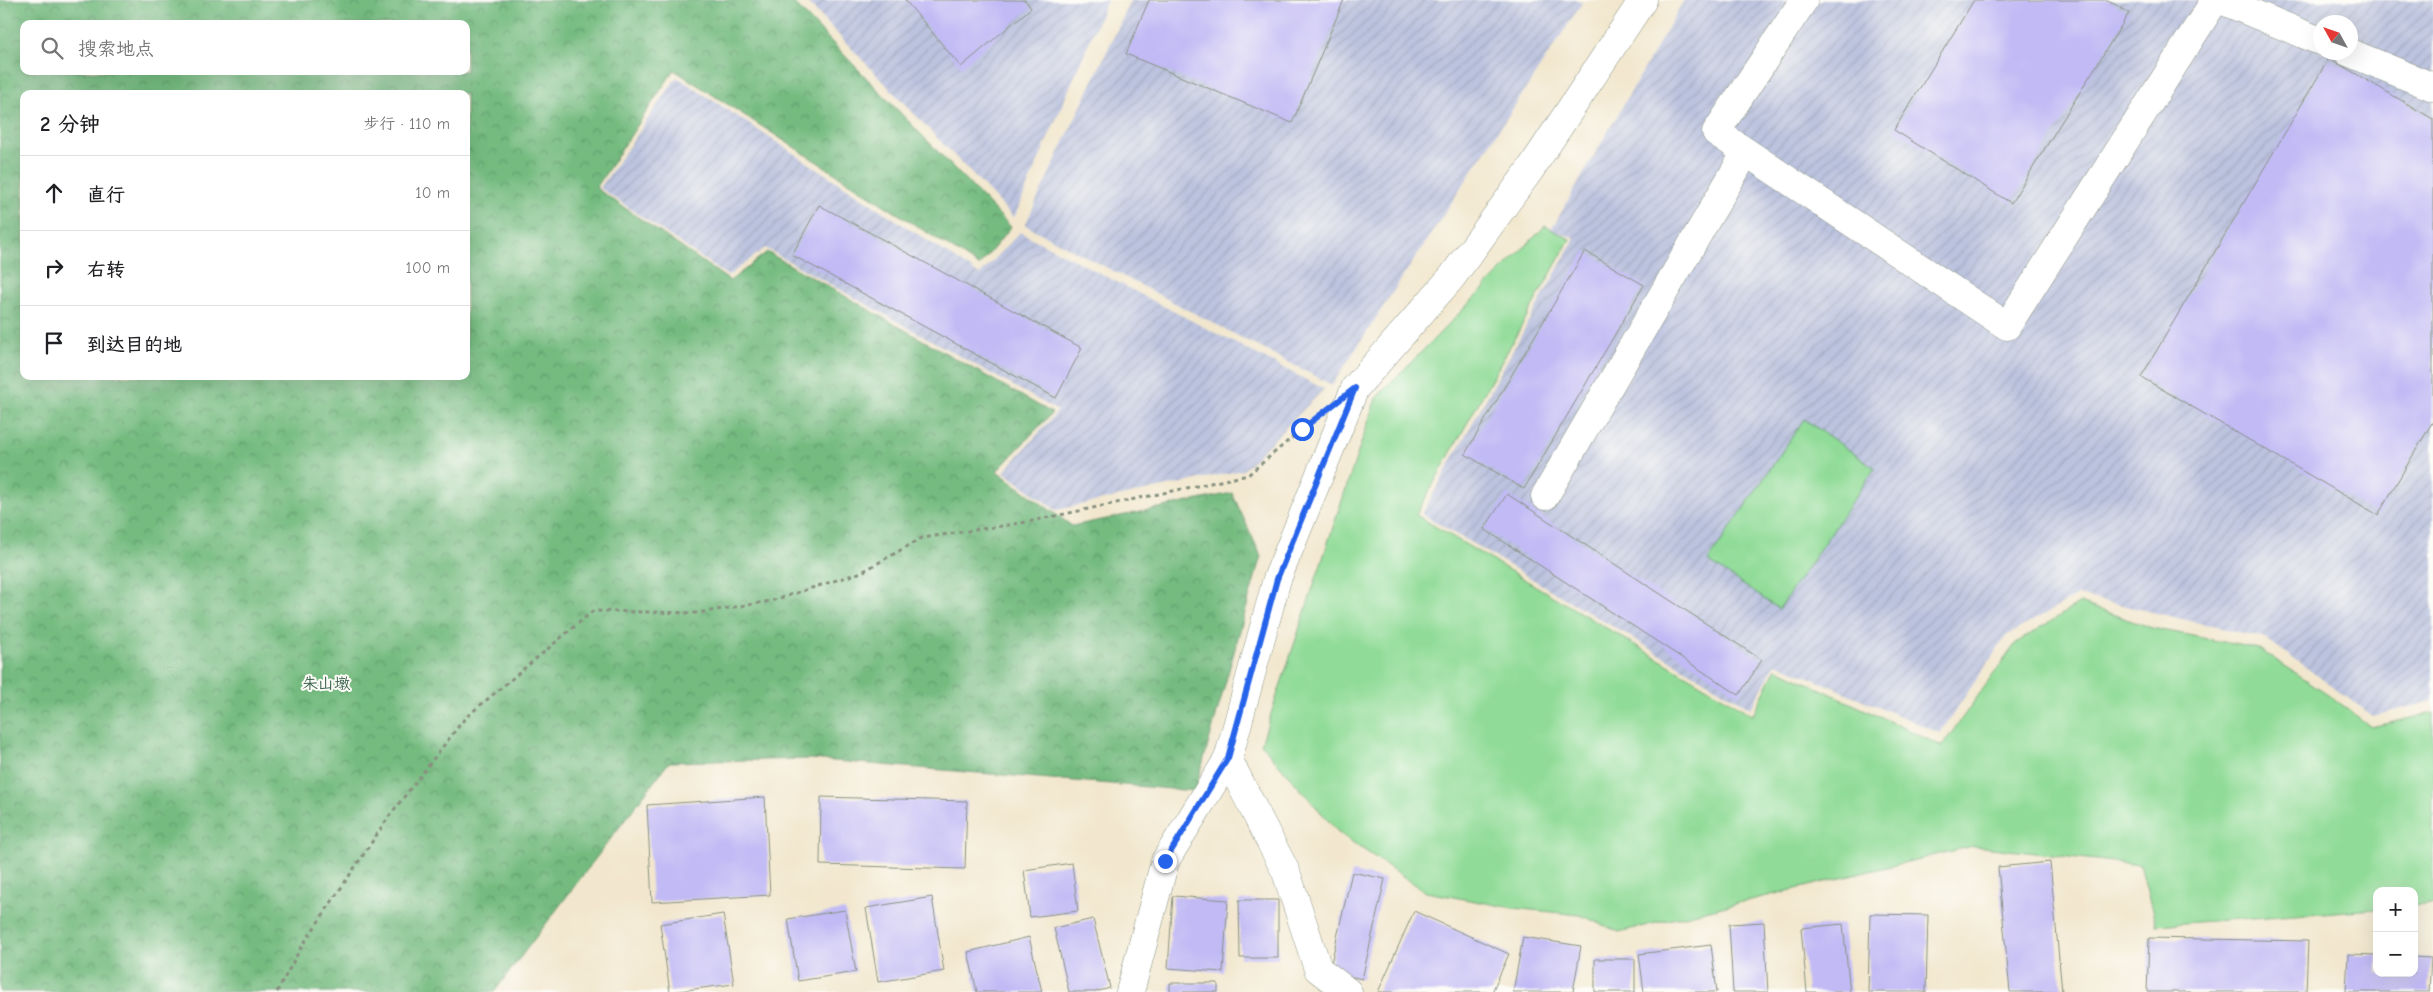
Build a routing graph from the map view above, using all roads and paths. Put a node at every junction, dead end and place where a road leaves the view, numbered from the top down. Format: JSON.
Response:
{"nodes":[{"id":1,"x":1643,"y":0,"type":"edge"},
{"id":2,"x":1804,"y":0,"type":"edge"},
{"id":3,"x":2215,"y":0,"type":"edge"},
{"id":4,"x":2221,"y":0,"type":"edge"},
{"id":5,"x":2313,"y":38,"type":"edge"},
{"id":6,"x":2358,"y":56,"type":"edge"},
{"id":7,"x":2433,"y":87,"type":"edge"},
{"id":8,"x":1746,"y":152,"type":"junction"},
{"id":9,"x":1302,"y":429,"type":"dead end"},
{"id":10,"x":1545,"y":496,"type":"dead end"},
{"id":11,"x":1228,"y":758,"type":"junction"},
{"id":12,"x":278,"y":992,"type":"edge"},
{"id":13,"x":1130,"y":992,"type":"edge"},
{"id":14,"x":1348,"y":992,"type":"edge"}],
"edges":[{"from":1,"to":11,"type":"street"},
{"from":2,"to":8,"type":"street"},
{"from":3,"to":8,"type":"street"},
{"from":4,"to":5,"type":"street"},
{"from":6,"to":7,"type":"street"},
{"from":8,"to":10,"type":"street"},
{"from":9,"to":12,"type":"path"},
{"from":11,"to":13,"type":"street"},
{"from":11,"to":14,"type":"street"}]}
